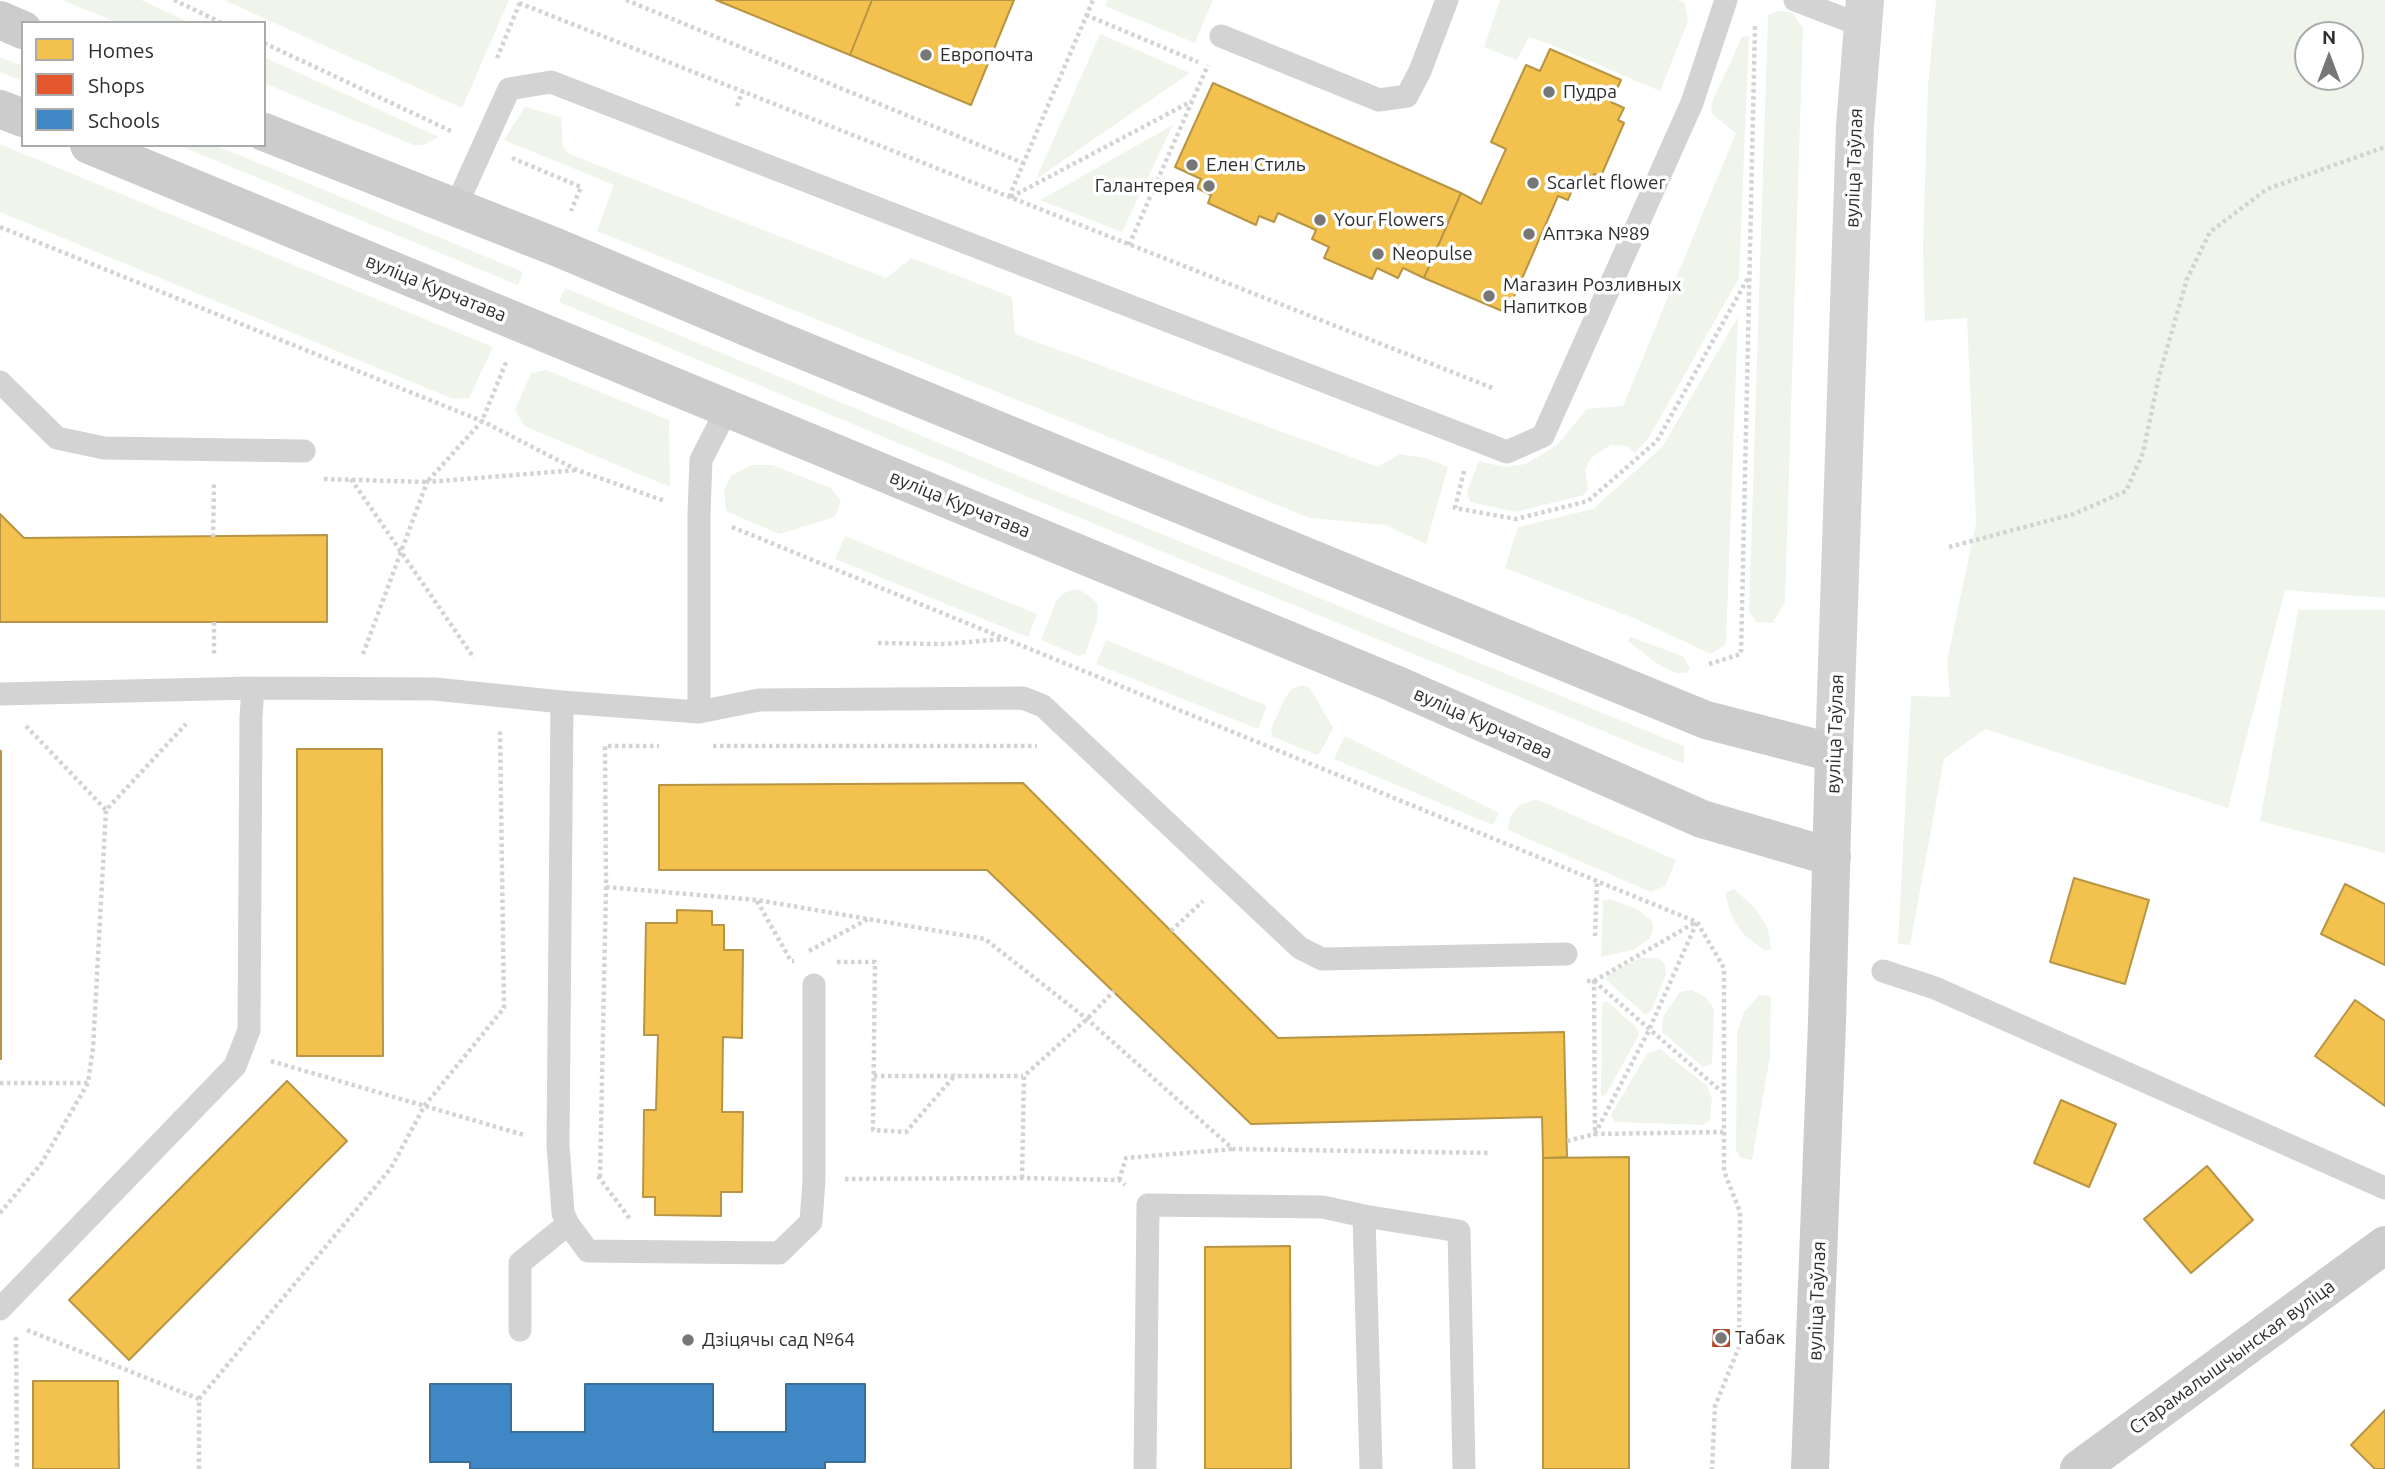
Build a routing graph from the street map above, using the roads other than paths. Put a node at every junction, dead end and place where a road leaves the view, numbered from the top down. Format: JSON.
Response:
{"nodes":[{"id":1,"x":1447,"y":0,"type":"edge"},
{"id":2,"x":1726,"y":0,"type":"edge"},
{"id":3,"x":1795,"y":0,"type":"edge"},
{"id":4,"x":1864,"y":13,"type":"edge"},
{"id":5,"x":0,"y":20,"type":"edge"},
{"id":6,"x":21,"y":29,"type":"edge"},
{"id":7,"x":1222,"y":36,"type":"road end"},
{"id":8,"x":0,"y":109,"type":"edge"},
{"id":9,"x":21,"y":117,"type":"edge"},
{"id":10,"x":266,"y":133,"type":"edge"},
{"id":11,"x":94,"y":147,"type":"edge"},
{"id":12,"x":456,"y":206,"type":"junction"},
{"id":13,"x":0,"y":382,"type":"edge"},
{"id":14,"x":727,"y":409,"type":"junction"},
{"id":15,"x":304,"y":451,"type":"dead end"},
{"id":16,"x":253,"y":688,"type":"junction"},
{"id":17,"x":0,"y":694,"type":"edge"},
{"id":18,"x":562,"y":702,"type":"junction"},
{"id":19,"x":699,"y":712,"type":"junction"},
{"id":20,"x":1834,"y":753,"type":"junction"},
{"id":21,"x":1832,"y":857,"type":"junction"},
{"id":22,"x":1566,"y":954,"type":"road end"},
{"id":23,"x":1883,"y":971,"type":"dead end"},
{"id":24,"x":814,"y":985,"type":"dead end"},
{"id":25,"x":2385,"y":1188,"type":"edge"},
{"id":26,"x":1364,"y":1216,"type":"junction"},
{"id":27,"x":568,"y":1224,"type":"junction"},
{"id":28,"x":2385,"y":1245,"type":"edge"},
{"id":29,"x":0,"y":1309,"type":"edge"},
{"id":30,"x":520,"y":1331,"type":"dead end"},
{"id":31,"x":1813,"y":1407,"type":"junction"},
{"id":32,"x":1145,"y":1469,"type":"edge"},
{"id":33,"x":1371,"y":1469,"type":"edge"},
{"id":34,"x":1464,"y":1469,"type":"edge"},
{"id":35,"x":1810,"y":1469,"type":"edge"},
{"id":36,"x":1834,"y":1469,"type":"edge"},
{"id":37,"x":2079,"y":1469,"type":"edge"}],
"edges":[{"from":1,"to":7,"type":"lane"},
{"from":2,"to":12,"type":"lane"},
{"from":3,"to":4,"type":"lane"},
{"from":4,"to":20,"type":"street","name":"вуліца Таўлая"},
{"from":5,"to":6,"type":"main road"},
{"from":8,"to":9,"type":"main road"},
{"from":10,"to":12,"type":"main road"},
{"from":11,"to":14,"type":"main road","name":"вуліца Курчатава"},
{"from":12,"to":20,"type":"main road"},
{"from":13,"to":15,"type":"lane"},
{"from":14,"to":19,"type":"lane"},
{"from":14,"to":21,"type":"main road","name":"вуліца Курчатава"},
{"from":16,"to":17,"type":"lane"},
{"from":16,"to":18,"type":"lane"},
{"from":16,"to":29,"type":"lane"},
{"from":18,"to":19,"type":"lane"},
{"from":18,"to":27,"type":"lane"},
{"from":19,"to":22,"type":"lane"},
{"from":20,"to":21,"type":"main road","name":"вуліца Таўлая"},
{"from":21,"to":31,"type":"main road","name":"вуліца Таўлая"},
{"from":23,"to":25,"type":"lane"},
{"from":24,"to":27,"type":"lane"},
{"from":26,"to":32,"type":"lane"},
{"from":26,"to":33,"type":"lane"},
{"from":26,"to":34,"type":"lane"},
{"from":27,"to":30,"type":"lane"},
{"from":28,"to":37,"type":"main road","name":"Старамалышчынская вуліца"},
{"from":31,"to":35,"type":"main road","name":"вуліца Таўлая"},
{"from":31,"to":36,"type":"main road"}]}
